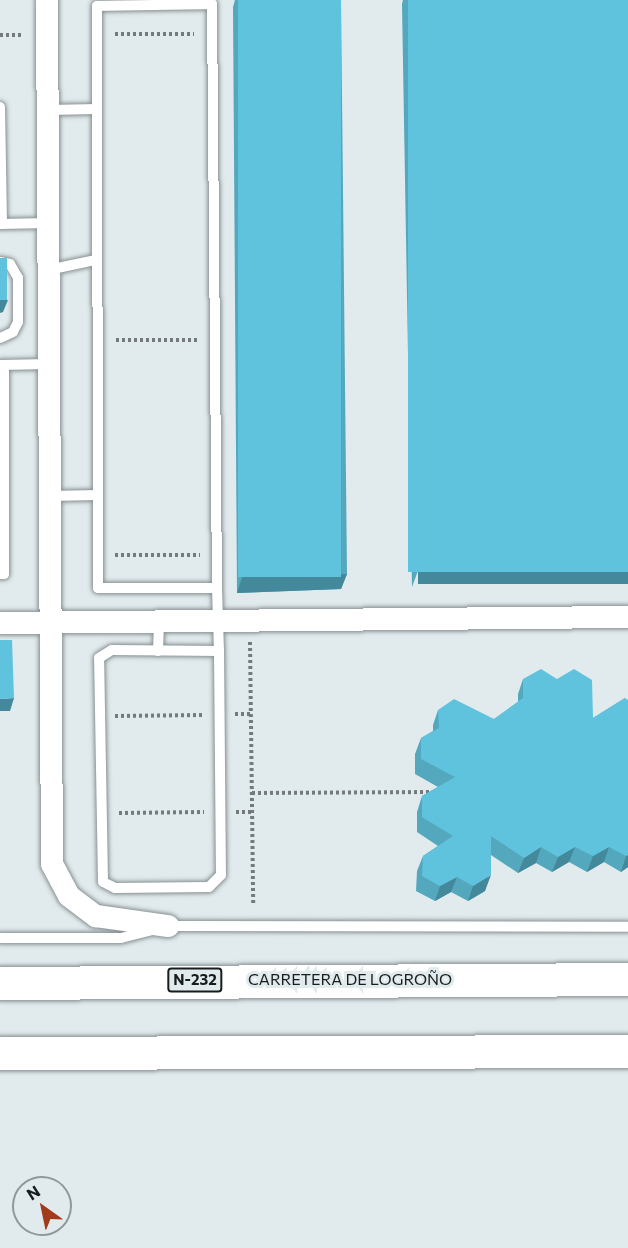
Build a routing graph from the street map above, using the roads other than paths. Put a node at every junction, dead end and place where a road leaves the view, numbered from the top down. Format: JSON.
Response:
{"nodes":[{"id":1,"x":47,"y":0,"type":"edge"},
{"id":2,"x":0,"y":107,"type":"edge"},
{"id":3,"x":97,"y":109,"type":"junction"},
{"id":4,"x":47,"y":110,"type":"junction"},
{"id":5,"x":48,"y":223,"type":"junction"},
{"id":6,"x":1,"y":224,"type":"edge"},
{"id":7,"x":96,"y":260,"type":"junction"},
{"id":8,"x":0,"y":261,"type":"edge"},
{"id":9,"x":48,"y":270,"type":"junction"},
{"id":10,"x":0,"y":338,"type":"edge"},
{"id":11,"x":48,"y":364,"type":"junction"},
{"id":12,"x":2,"y":365,"type":"edge"},
{"id":13,"x":98,"y":495,"type":"junction"},
{"id":14,"x":49,"y":496,"type":"junction"},
{"id":15,"x":0,"y":574,"type":"edge"},
{"id":16,"x":217,"y":588,"type":"junction"},
{"id":17,"x":628,"y":617,"type":"edge"},
{"id":18,"x":217,"y":621,"type":"junction"},
{"id":19,"x":159,"y":622,"type":"junction"},
{"id":20,"x":0,"y":623,"type":"edge"},
{"id":21,"x":50,"y":623,"type":"junction"},
{"id":22,"x":158,"y":651,"type":"junction"},
{"id":23,"x":219,"y":651,"type":"junction"},
{"id":24,"x":168,"y":926,"type":"junction"},
{"id":25,"x":628,"y":927,"type":"edge"},
{"id":26,"x":0,"y":938,"type":"edge"},
{"id":27,"x":628,"y":969,"type":"edge"},
{"id":28,"x":389,"y":978,"type":"junction"},
{"id":29,"x":628,"y":979,"type":"edge"},
{"id":30,"x":0,"y":983,"type":"edge"},
{"id":31,"x":628,"y":1051,"type":"edge"},
{"id":32,"x":387,"y":1052,"type":"junction"},
{"id":33,"x":0,"y":1053,"type":"edge"},
{"id":34,"x":628,"y":1067,"type":"edge"}],
"edges":[{"from":1,"to":4,"type":"street"},
{"from":2,"to":6,"type":"lane"},
{"from":3,"to":4,"type":"lane"},
{"from":3,"to":7,"type":"lane"},
{"from":3,"to":16,"type":"lane"},
{"from":4,"to":5,"type":"street"},
{"from":5,"to":6,"type":"lane"},
{"from":5,"to":9,"type":"street"},
{"from":7,"to":9,"type":"lane"},
{"from":7,"to":13,"type":"lane"},
{"from":8,"to":10,"type":"lane"},
{"from":9,"to":11,"type":"street"},
{"from":11,"to":12,"type":"lane"},
{"from":11,"to":14,"type":"street"},
{"from":12,"to":15,"type":"lane"},
{"from":13,"to":14,"type":"lane"},
{"from":13,"to":16,"type":"lane"},
{"from":14,"to":21,"type":"street"},
{"from":16,"to":18,"type":"lane"},
{"from":17,"to":18,"type":"street"},
{"from":18,"to":19,"type":"street"},
{"from":18,"to":23,"type":"lane"},
{"from":19,"to":21,"type":"street"},
{"from":19,"to":22,"type":"lane"},
{"from":20,"to":21,"type":"street"},
{"from":21,"to":24,"type":"street"},
{"from":22,"to":23,"type":"lane"},
{"from":22,"to":23,"type":"lane"},
{"from":24,"to":25,"type":"lane"},
{"from":24,"to":26,"type":"lane"},
{"from":27,"to":28,"type":"highway"},
{"from":28,"to":29,"type":"highway","name":"CARRETERA DE LOGROÑO","number":"N-232"},
{"from":28,"to":30,"type":"highway","name":"CARRETERA DE LOGROÑO","number":"N-232"},
{"from":31,"to":32,"type":"highway"},
{"from":32,"to":33,"type":"highway"},
{"from":32,"to":34,"type":"highway"}]}
